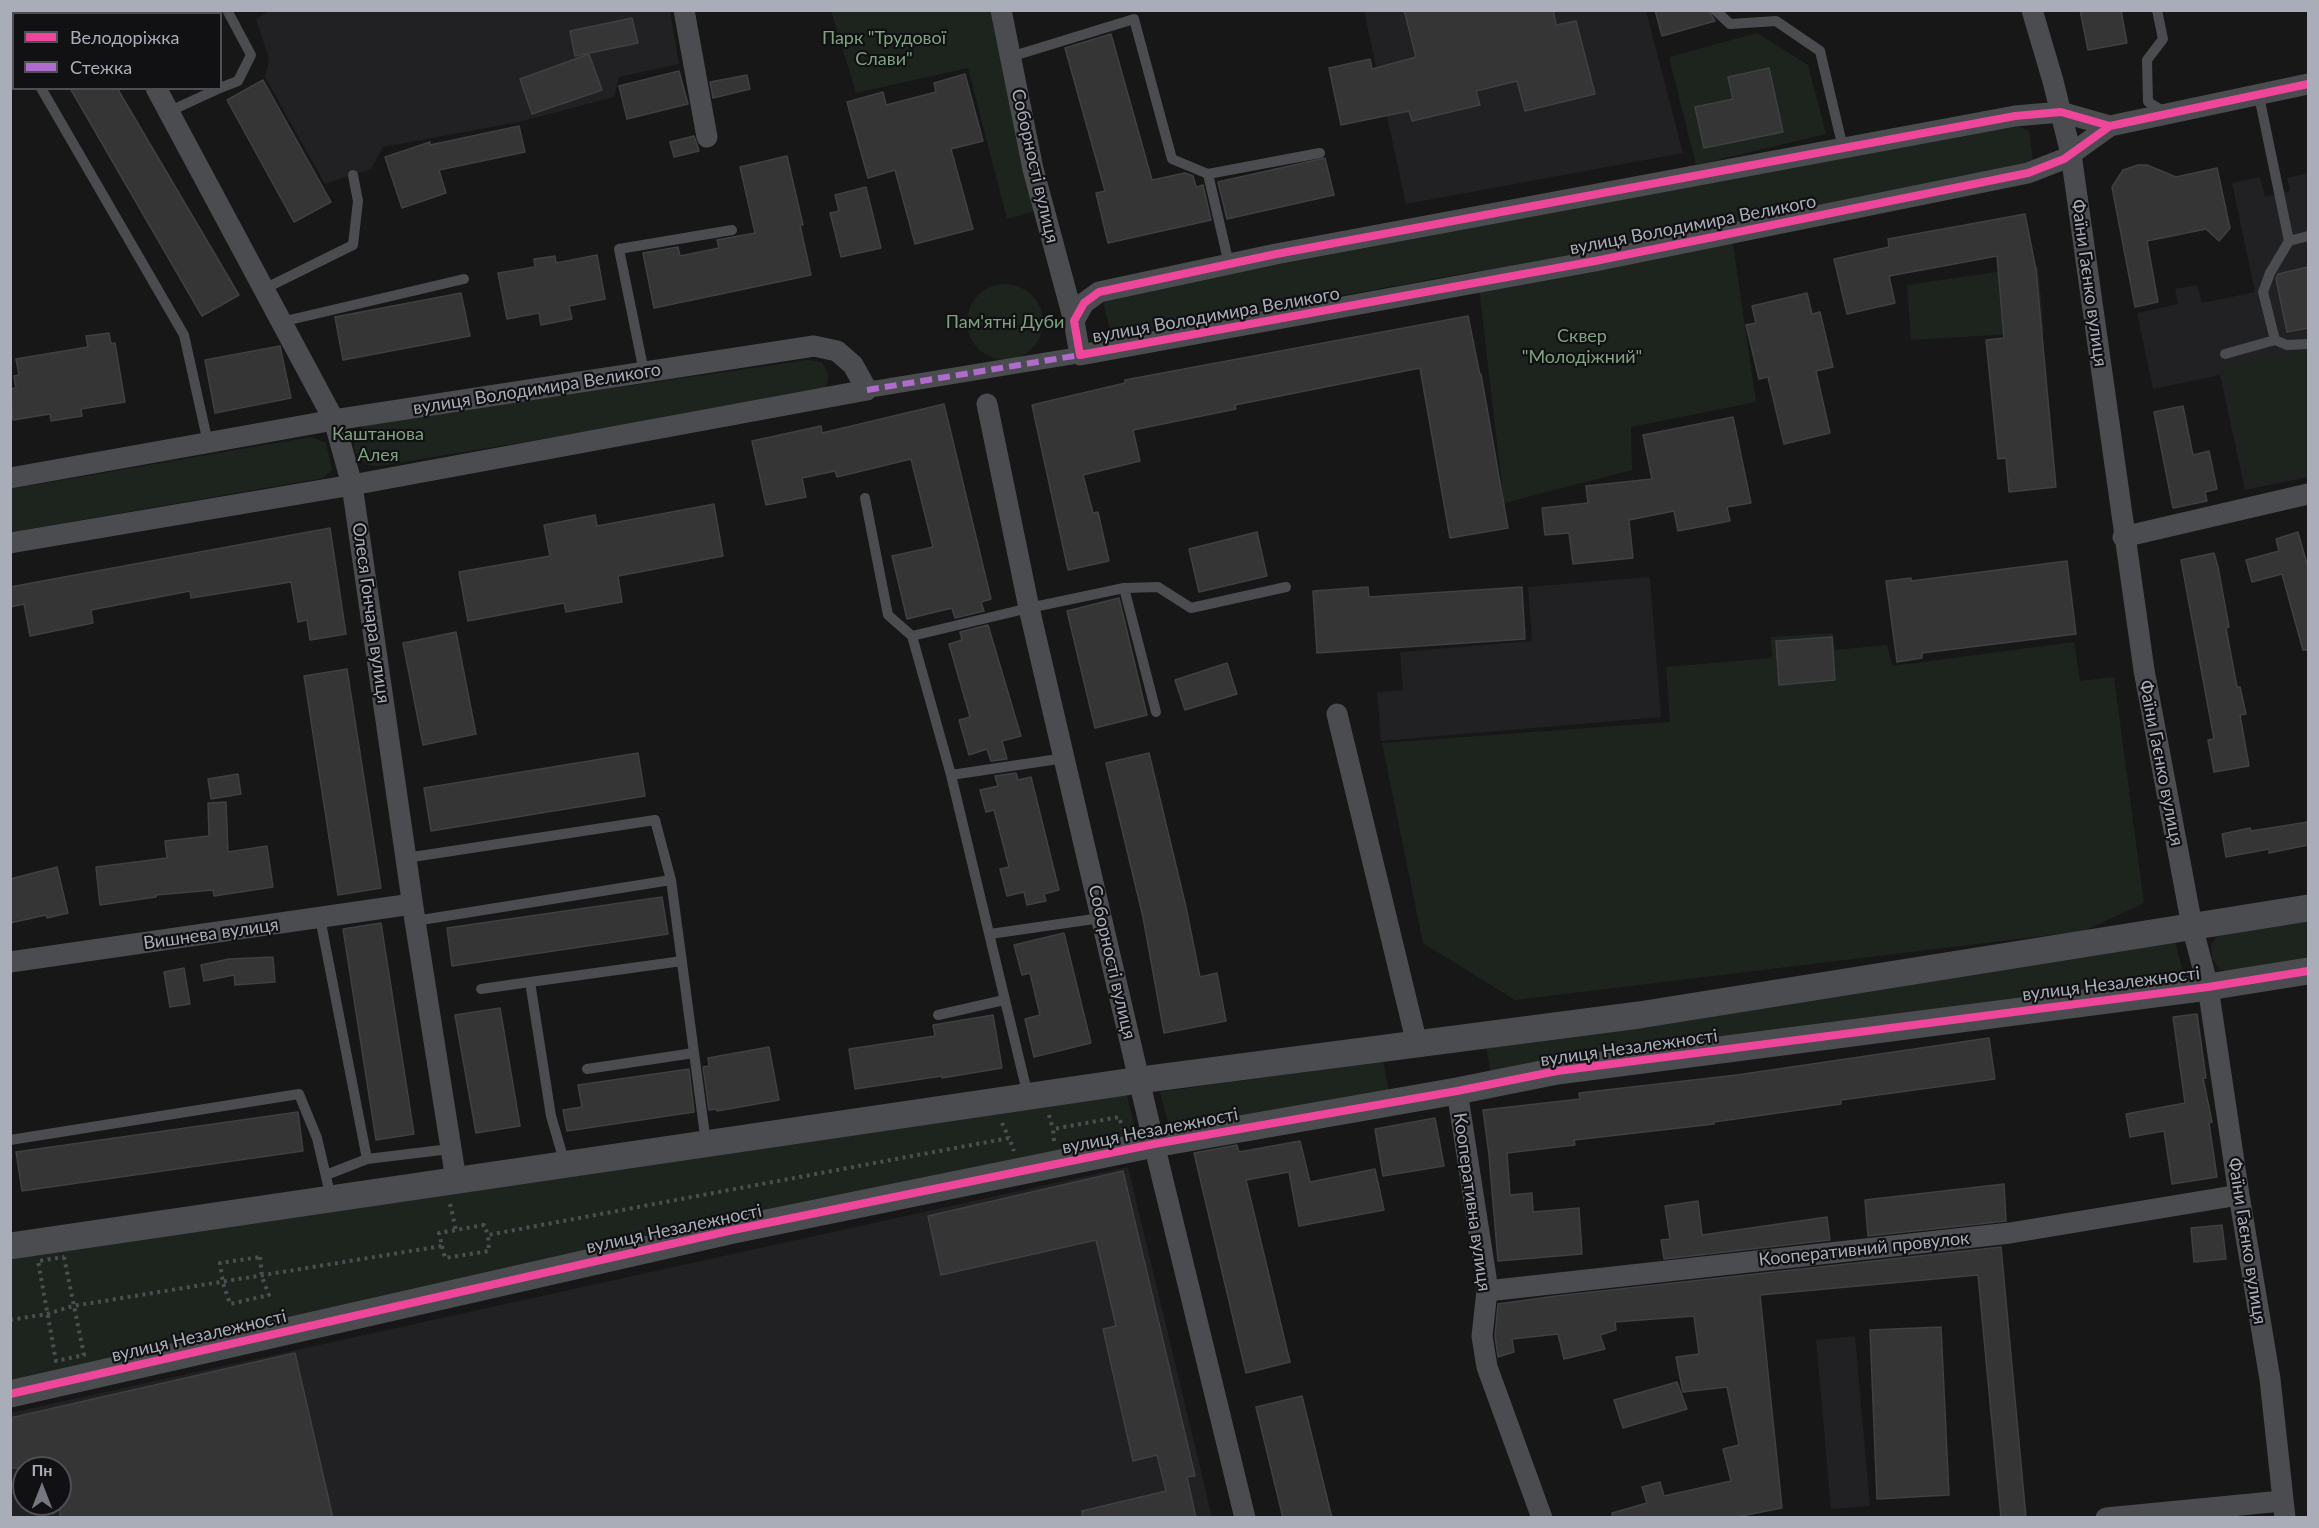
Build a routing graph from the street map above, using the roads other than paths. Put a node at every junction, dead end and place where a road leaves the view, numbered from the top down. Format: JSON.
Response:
{"nodes":[{"id":1,"x":227,"y":10,"type":"edge"},
{"id":2,"x":684,"y":10,"type":"edge"},
{"id":3,"x":1001,"y":10,"type":"edge"},
{"id":4,"x":1715,"y":10,"type":"edge"},
{"id":5,"x":1766,"y":10,"type":"edge"},
{"id":6,"x":2032,"y":10,"type":"edge"},
{"id":7,"x":2157,"y":10,"type":"edge"},
{"id":8,"x":1132,"y":15,"type":"edge"},
{"id":9,"x":1776,"y":21,"type":"junction"},
{"id":10,"x":1010,"y":57,"type":"junction"},
{"id":11,"x":2308,"y":84,"type":"edge"},
{"id":12,"x":222,"y":87,"type":"edge"},
{"id":13,"x":42,"y":90,"type":"edge"},
{"id":14,"x":157,"y":90,"type":"edge"},
{"id":15,"x":215,"y":90,"type":"edge"},
{"id":16,"x":2259,"y":96,"type":"junction"},
{"id":17,"x":168,"y":111,"type":"junction"},
{"id":18,"x":2061,"y":112,"type":"junction"},
{"id":19,"x":2168,"y":114,"type":"junction"},
{"id":20,"x":2110,"y":126,"type":"junction"},
{"id":21,"x":707,"y":137,"type":"dead end"},
{"id":22,"x":1843,"y":148,"type":"junction"},
{"id":23,"x":1320,"y":153,"type":"dead end"},
{"id":24,"x":2071,"y":154,"type":"junction"},
{"id":25,"x":1208,"y":174,"type":"junction"},
{"id":26,"x":352,"y":175,"type":"dead end"},
{"id":27,"x":732,"y":230,"type":"dead end"},
{"id":28,"x":2308,"y":236,"type":"edge"},
{"id":29,"x":2289,"y":241,"type":"junction"},
{"id":30,"x":1229,"y":264,"type":"junction"},
{"id":31,"x":464,"y":279,"type":"dead end"},
{"id":32,"x":264,"y":289,"type":"junction"},
{"id":33,"x":1074,"y":321,"type":"junction"},
{"id":34,"x":281,"y":322,"type":"junction"},
{"id":35,"x":2275,"y":340,"type":"junction"},
{"id":36,"x":2308,"y":344,"type":"edge"},
{"id":37,"x":2225,"y":354,"type":"dead end"},
{"id":38,"x":1080,"y":355,"type":"junction"},
{"id":39,"x":644,"y":372,"type":"junction"},
{"id":40,"x":867,"y":390,"type":"junction"},
{"id":41,"x":987,"y":404,"type":"dead end"},
{"id":42,"x":334,"y":420,"type":"junction"},
{"id":43,"x":208,"y":443,"type":"junction"},
{"id":44,"x":10,"y":478,"type":"edge"},
{"id":45,"x":352,"y":485,"type":"junction"},
{"id":46,"x":2308,"y":494,"type":"edge"},
{"id":47,"x":865,"y":498,"type":"dead end"},
{"id":48,"x":2123,"y":537,"type":"junction"},
{"id":49,"x":10,"y":543,"type":"edge"},
{"id":50,"x":1286,"y":587,"type":"dead end"},
{"id":51,"x":1124,"y":588,"type":"junction"},
{"id":52,"x":1029,"y":608,"type":"junction"},
{"id":53,"x":912,"y":636,"type":"junction"},
{"id":54,"x":1156,"y":712,"type":"dead end"},
{"id":55,"x":1338,"y":714,"type":"dead end"},
{"id":56,"x":1065,"y":758,"type":"junction"},
{"id":57,"x":951,"y":775,"type":"junction"},
{"id":58,"x":406,"y":858,"type":"junction"},
{"id":59,"x":671,"y":880,"type":"junction"},
{"id":60,"x":2308,"y":908,"type":"edge"},
{"id":61,"x":413,"y":912,"type":"junction"},
{"id":62,"x":320,"y":918,"type":"junction"},
{"id":63,"x":1101,"y":918,"type":"junction"},
{"id":64,"x":2192,"y":926,"type":"junction"},
{"id":65,"x":990,"y":934,"type":"junction"},
{"id":66,"x":682,"y":961,"type":"junction"},
{"id":67,"x":10,"y":962,"type":"edge"},
{"id":68,"x":2308,"y":971,"type":"edge"},
{"id":69,"x":530,"y":982,"type":"junction"},
{"id":70,"x":2208,"y":987,"type":"junction"},
{"id":71,"x":481,"y":989,"type":"dead end"},
{"id":72,"x":1004,"y":1000,"type":"junction"},
{"id":73,"x":938,"y":1015,"type":"dead end"},
{"id":74,"x":1417,"y":1044,"type":"junction"},
{"id":75,"x":694,"y":1053,"type":"junction"},
{"id":76,"x":587,"y":1069,"type":"dead end"},
{"id":77,"x":1140,"y":1080,"type":"junction"},
{"id":78,"x":1457,"y":1091,"type":"junction"},
{"id":79,"x":1028,"y":1097,"type":"junction"},
{"id":80,"x":10,"y":1140,"type":"edge"},
{"id":81,"x":706,"y":1143,"type":"junction"},
{"id":82,"x":1154,"y":1144,"type":"junction"},
{"id":83,"x":450,"y":1149,"type":"junction"},
{"id":84,"x":367,"y":1159,"type":"junction"},
{"id":85,"x":565,"y":1164,"type":"junction"},
{"id":86,"x":456,"y":1180,"type":"junction"},
{"id":87,"x":328,"y":1187,"type":"junction"},
{"id":88,"x":2239,"y":1195,"type":"junction"},
{"id":89,"x":10,"y":1246,"type":"edge"},
{"id":90,"x":1487,"y":1291,"type":"junction"},
{"id":91,"x":10,"y":1395,"type":"edge"},
{"id":92,"x":2283,"y":1509,"type":"edge"},
{"id":93,"x":1245,"y":1518,"type":"edge"},
{"id":94,"x":1542,"y":1518,"type":"edge"},
{"id":95,"x":2106,"y":1518,"type":"edge"}],
"edges":[{"from":1,"to":12,"type":"lane"},
{"from":2,"to":21,"type":"street"},
{"from":3,"to":10,"type":"street","name":"Соборності вулиця"},
{"from":4,"to":9,"type":"lane"},
{"from":5,"to":9,"type":"lane"},
{"from":6,"to":18,"type":"street","name":"Фаїни Гаєнко вулиця"},
{"from":7,"to":19,"type":"lane"},
{"from":8,"to":10,"type":"lane"},
{"from":8,"to":25,"type":"lane"},
{"from":9,"to":22,"type":"lane"},
{"from":10,"to":33,"type":"street","name":"Соборності вулиця"},
{"from":11,"to":16,"type":"street","name":"вулиця Володимира Великого"},
{"from":13,"to":43,"type":"lane"},
{"from":14,"to":17,"type":"street","name":"Олеся Гончара вулиця"},
{"from":15,"to":17,"type":"lane"},
{"from":16,"to":19,"type":"street","name":"вулиця Володимира Великого"},
{"from":16,"to":29,"type":"lane"},
{"from":17,"to":32,"type":"street","name":"Олеся Гончара вулиця"},
{"from":18,"to":20,"type":"street","name":"вулиця Володимира Великого"},
{"from":18,"to":22,"type":"street","name":"вулиця Володимира Великого"},
{"from":18,"to":24,"type":"street","name":"Фаїни Гаєнко вулиця"},
{"from":19,"to":20,"type":"street","name":"вулиця Володимира Великого"},
{"from":20,"to":24,"type":"street","name":"вулиця Володимира Великого"},
{"from":22,"to":30,"type":"street","name":"вулиця Володимира Великого"},
{"from":23,"to":25,"type":"lane"},
{"from":24,"to":38,"type":"street","name":"вулиця Володимира Великого"},
{"from":24,"to":48,"type":"street","name":"Фаїни Гаєнко вулиця"},
{"from":25,"to":30,"type":"lane"},
{"from":26,"to":32,"type":"lane"},
{"from":27,"to":39,"type":"lane"},
{"from":28,"to":29,"type":"lane"},
{"from":29,"to":35,"type":"lane"},
{"from":30,"to":33,"type":"street","name":"вулиця Володимира Великого"},
{"from":31,"to":34,"type":"lane"},
{"from":32,"to":34,"type":"street","name":"Олеся Гончара вулиця"},
{"from":33,"to":38,"type":"street","name":"вулиця Володимира Великого"},
{"from":34,"to":42,"type":"street","name":"Олеся Гончара вулиця"},
{"from":35,"to":36,"type":"lane"},
{"from":35,"to":37,"type":"lane"},
{"from":38,"to":40,"type":"street","name":"вулиця Володимира Великого"},
{"from":39,"to":40,"type":"street","name":"вулиця Володимира Великого"},
{"from":39,"to":42,"type":"street","name":"вулиця Володимира Великого"},
{"from":40,"to":45,"type":"street","name":"вулиця Володимира Великого"},
{"from":41,"to":52,"type":"street","name":"Соборності вулиця"},
{"from":42,"to":43,"type":"street","name":"вулиця Володимира Великого"},
{"from":42,"to":45,"type":"street","name":"Олеся Гончара вулиця"},
{"from":43,"to":44,"type":"street","name":"вулиця Володимира Великого"},
{"from":45,"to":49,"type":"street","name":"вулиця Володимира Великого"},
{"from":45,"to":58,"type":"street","name":"Олеся Гончара вулиця"},
{"from":46,"to":48,"type":"street"},
{"from":47,"to":53,"type":"lane"},
{"from":48,"to":64,"type":"street","name":"Фаїни Гаєнко вулиця"},
{"from":50,"to":51,"type":"lane"},
{"from":51,"to":52,"type":"lane"},
{"from":51,"to":54,"type":"lane"},
{"from":52,"to":53,"type":"lane"},
{"from":52,"to":56,"type":"street","name":"Соборності вулиця"},
{"from":53,"to":57,"type":"lane"},
{"from":55,"to":74,"type":"street"},
{"from":56,"to":57,"type":"lane"},
{"from":56,"to":63,"type":"street","name":"Соборності вулиця"},
{"from":57,"to":65,"type":"lane"},
{"from":58,"to":59,"type":"lane"},
{"from":58,"to":61,"type":"street","name":"Олеся Гончара вулиця"},
{"from":59,"to":61,"type":"lane"},
{"from":59,"to":66,"type":"lane"},
{"from":60,"to":64,"type":"street","name":"вулиця Незалежності"},
{"from":61,"to":62,"type":"street","name":"Вишнева вулиця"},
{"from":61,"to":83,"type":"street","name":"Олеся Гончара вулиця"},
{"from":62,"to":67,"type":"street","name":"Вишнева вулиця"},
{"from":62,"to":84,"type":"lane"},
{"from":63,"to":65,"type":"lane"},
{"from":63,"to":77,"type":"street","name":"Соборності вулиця"},
{"from":64,"to":70,"type":"street","name":"Фаїни Гаєнко вулиця"},
{"from":64,"to":74,"type":"street","name":"вулиця Незалежності"},
{"from":65,"to":72,"type":"lane"},
{"from":66,"to":69,"type":"lane"},
{"from":66,"to":75,"type":"lane"},
{"from":68,"to":70,"type":"street","name":"вулиця Незалежності"},
{"from":69,"to":71,"type":"lane"},
{"from":69,"to":85,"type":"lane"},
{"from":70,"to":78,"type":"street","name":"вулиця Незалежності"},
{"from":70,"to":88,"type":"street","name":"Фаїни Гаєнко вулиця"},
{"from":72,"to":73,"type":"lane"},
{"from":72,"to":79,"type":"lane"},
{"from":74,"to":77,"type":"street","name":"вулиця Незалежності"},
{"from":75,"to":76,"type":"lane"},
{"from":75,"to":81,"type":"lane"},
{"from":77,"to":79,"type":"street","name":"вулиця Незалежності"},
{"from":77,"to":82,"type":"street","name":"Соборності вулиця"},
{"from":78,"to":82,"type":"street","name":"вулиця Незалежності"},
{"from":78,"to":90,"type":"street","name":"Кооперативна вулиця"},
{"from":79,"to":81,"type":"street","name":"вулиця Незалежності"},
{"from":80,"to":87,"type":"lane"},
{"from":81,"to":85,"type":"street","name":"вулиця Незалежності"},
{"from":82,"to":91,"type":"street","name":"вулиця Незалежності"},
{"from":82,"to":93,"type":"street","name":"Соборності вулиця"},
{"from":83,"to":84,"type":"lane"},
{"from":83,"to":86,"type":"street","name":"Олеся Гончара вулиця"},
{"from":84,"to":87,"type":"lane"},
{"from":85,"to":86,"type":"street","name":"вулиця Незалежності"},
{"from":86,"to":87,"type":"street","name":"вулиця Незалежності"},
{"from":87,"to":89,"type":"street","name":"вулиця Незалежності"},
{"from":88,"to":90,"type":"street","name":"Кооперативний провулок"},
{"from":88,"to":92,"type":"street","name":"Фаїни Гаєнко вулиця"},
{"from":90,"to":94,"type":"street","name":"Кооперативна вулиця"},
{"from":92,"to":95,"type":"street"}]}
